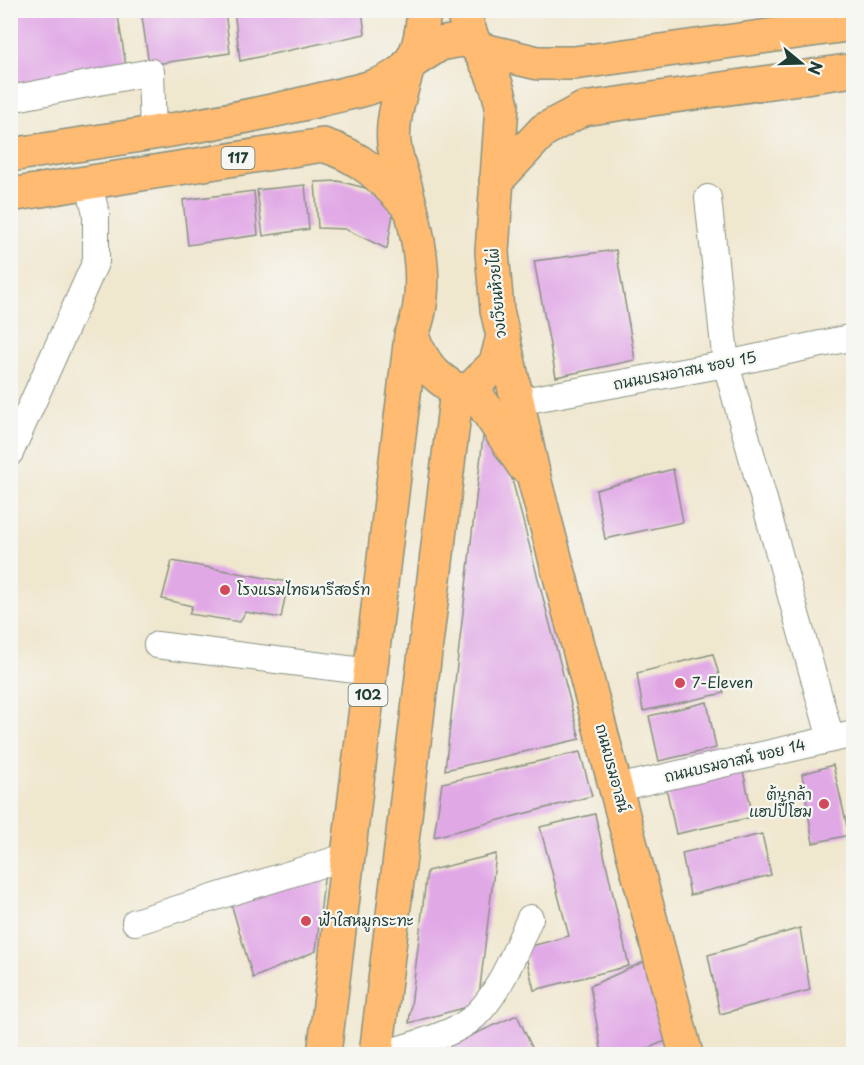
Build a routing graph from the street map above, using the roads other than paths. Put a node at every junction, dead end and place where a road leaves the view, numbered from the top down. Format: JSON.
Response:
{"nodes":[{"id":1,"x":424,"y":10,"type":"edge"},
{"id":2,"x":462,"y":10,"type":"edge"},
{"id":3,"x":854,"y":24,"type":"edge"},
{"id":4,"x":477,"y":46,"type":"junction"},
{"id":5,"x":409,"y":64,"type":"junction"},
{"id":6,"x":854,"y":70,"type":"edge"},
{"id":7,"x":10,"y":99,"type":"edge"},
{"id":8,"x":153,"y":133,"type":"junction"},
{"id":9,"x":10,"y":155,"type":"edge"},
{"id":10,"x":88,"y":181,"type":"junction"},
{"id":11,"x":496,"y":181,"type":"junction"},
{"id":12,"x":10,"y":195,"type":"edge"},
{"id":13,"x":708,"y":198,"type":"dead end"},
{"id":14,"x":411,"y":209,"type":"junction"},
{"id":15,"x":411,"y":336,"type":"junction"},
{"id":16,"x":503,"y":336,"type":"junction"},
{"id":17,"x":854,"y":337,"type":"edge"},
{"id":18,"x":726,"y":364,"type":"junction"},
{"id":19,"x":465,"y":389,"type":"junction"},
{"id":20,"x":517,"y":402,"type":"junction"},
{"id":21,"x":10,"y":453,"type":"edge"},
{"id":22,"x":535,"y":482,"type":"junction"},
{"id":23,"x":157,"y":645,"type":"dead end"},
{"id":24,"x":371,"y":672,"type":"junction"},
{"id":25,"x":842,"y":737,"type":"edge"},
{"id":26,"x":617,"y":788,"type":"junction"},
{"id":27,"x":348,"y":856,"type":"junction"},
{"id":28,"x":530,"y":918,"type":"dead end"},
{"id":29,"x":135,"y":922,"type":"dead end"},
{"id":30,"x":324,"y":1054,"type":"edge"},
{"id":31,"x":376,"y":1054,"type":"edge"},
{"id":32,"x":383,"y":1054,"type":"edge"},
{"id":33,"x":686,"y":1054,"type":"edge"}],
"edges":[{"from":1,"to":5,"type":"main road"},
{"from":2,"to":4,"type":"main road","name":"วงเวียนห้วยไผ่"},
{"from":3,"to":4,"type":"main road"},
{"from":4,"to":5,"type":"main road"},
{"from":4,"to":11,"type":"main road","name":"วงเวียนห้วยไผ่"},
{"from":5,"to":8,"type":"main road"},
{"from":5,"to":14,"type":"main road"},
{"from":6,"to":11,"type":"main road"},
{"from":7,"to":8,"type":"street"},
{"from":8,"to":9,"type":"main road"},
{"from":10,"to":12,"type":"main road","number":"117"},
{"from":10,"to":14,"type":"main road","number":"117"},
{"from":10,"to":21,"type":"street"},
{"from":11,"to":16,"type":"main road","name":"วงเวียนห้วยไผ่"},
{"from":13,"to":18,"type":"street"},
{"from":14,"to":15,"type":"main road"},
{"from":15,"to":19,"type":"main road"},
{"from":15,"to":24,"type":"main road","number":"102"},
{"from":16,"to":19,"type":"main road","name":"วงเวียนห้วยไผ่"},
{"from":16,"to":20,"type":"main road","name":"ถนนบรมอาสน์"},
{"from":17,"to":18,"type":"street","name":"ถนนบรมอาสน ซอย 15"},
{"from":18,"to":20,"type":"street","name":"ถนนบรมอาสน ซอย 15"},
{"from":18,"to":25,"type":"street"},
{"from":19,"to":22,"type":"main road","name":"ถนนบรมอาสน์"},
{"from":19,"to":31,"type":"main road"},
{"from":20,"to":22,"type":"main road","name":"ถนนบรมอาสน์"},
{"from":22,"to":26,"type":"main road","name":"ถนนบรมอาสน์"},
{"from":23,"to":24,"type":"street"},
{"from":24,"to":27,"type":"main road","number":"102"},
{"from":25,"to":26,"type":"street","name":"ถนนบรมอาสน์ ฃอย 14"},
{"from":26,"to":33,"type":"main road","name":"ถนนบรมอาสน์"},
{"from":27,"to":29,"type":"street"},
{"from":27,"to":30,"type":"main road","number":"102"},
{"from":28,"to":32,"type":"street"}]}
